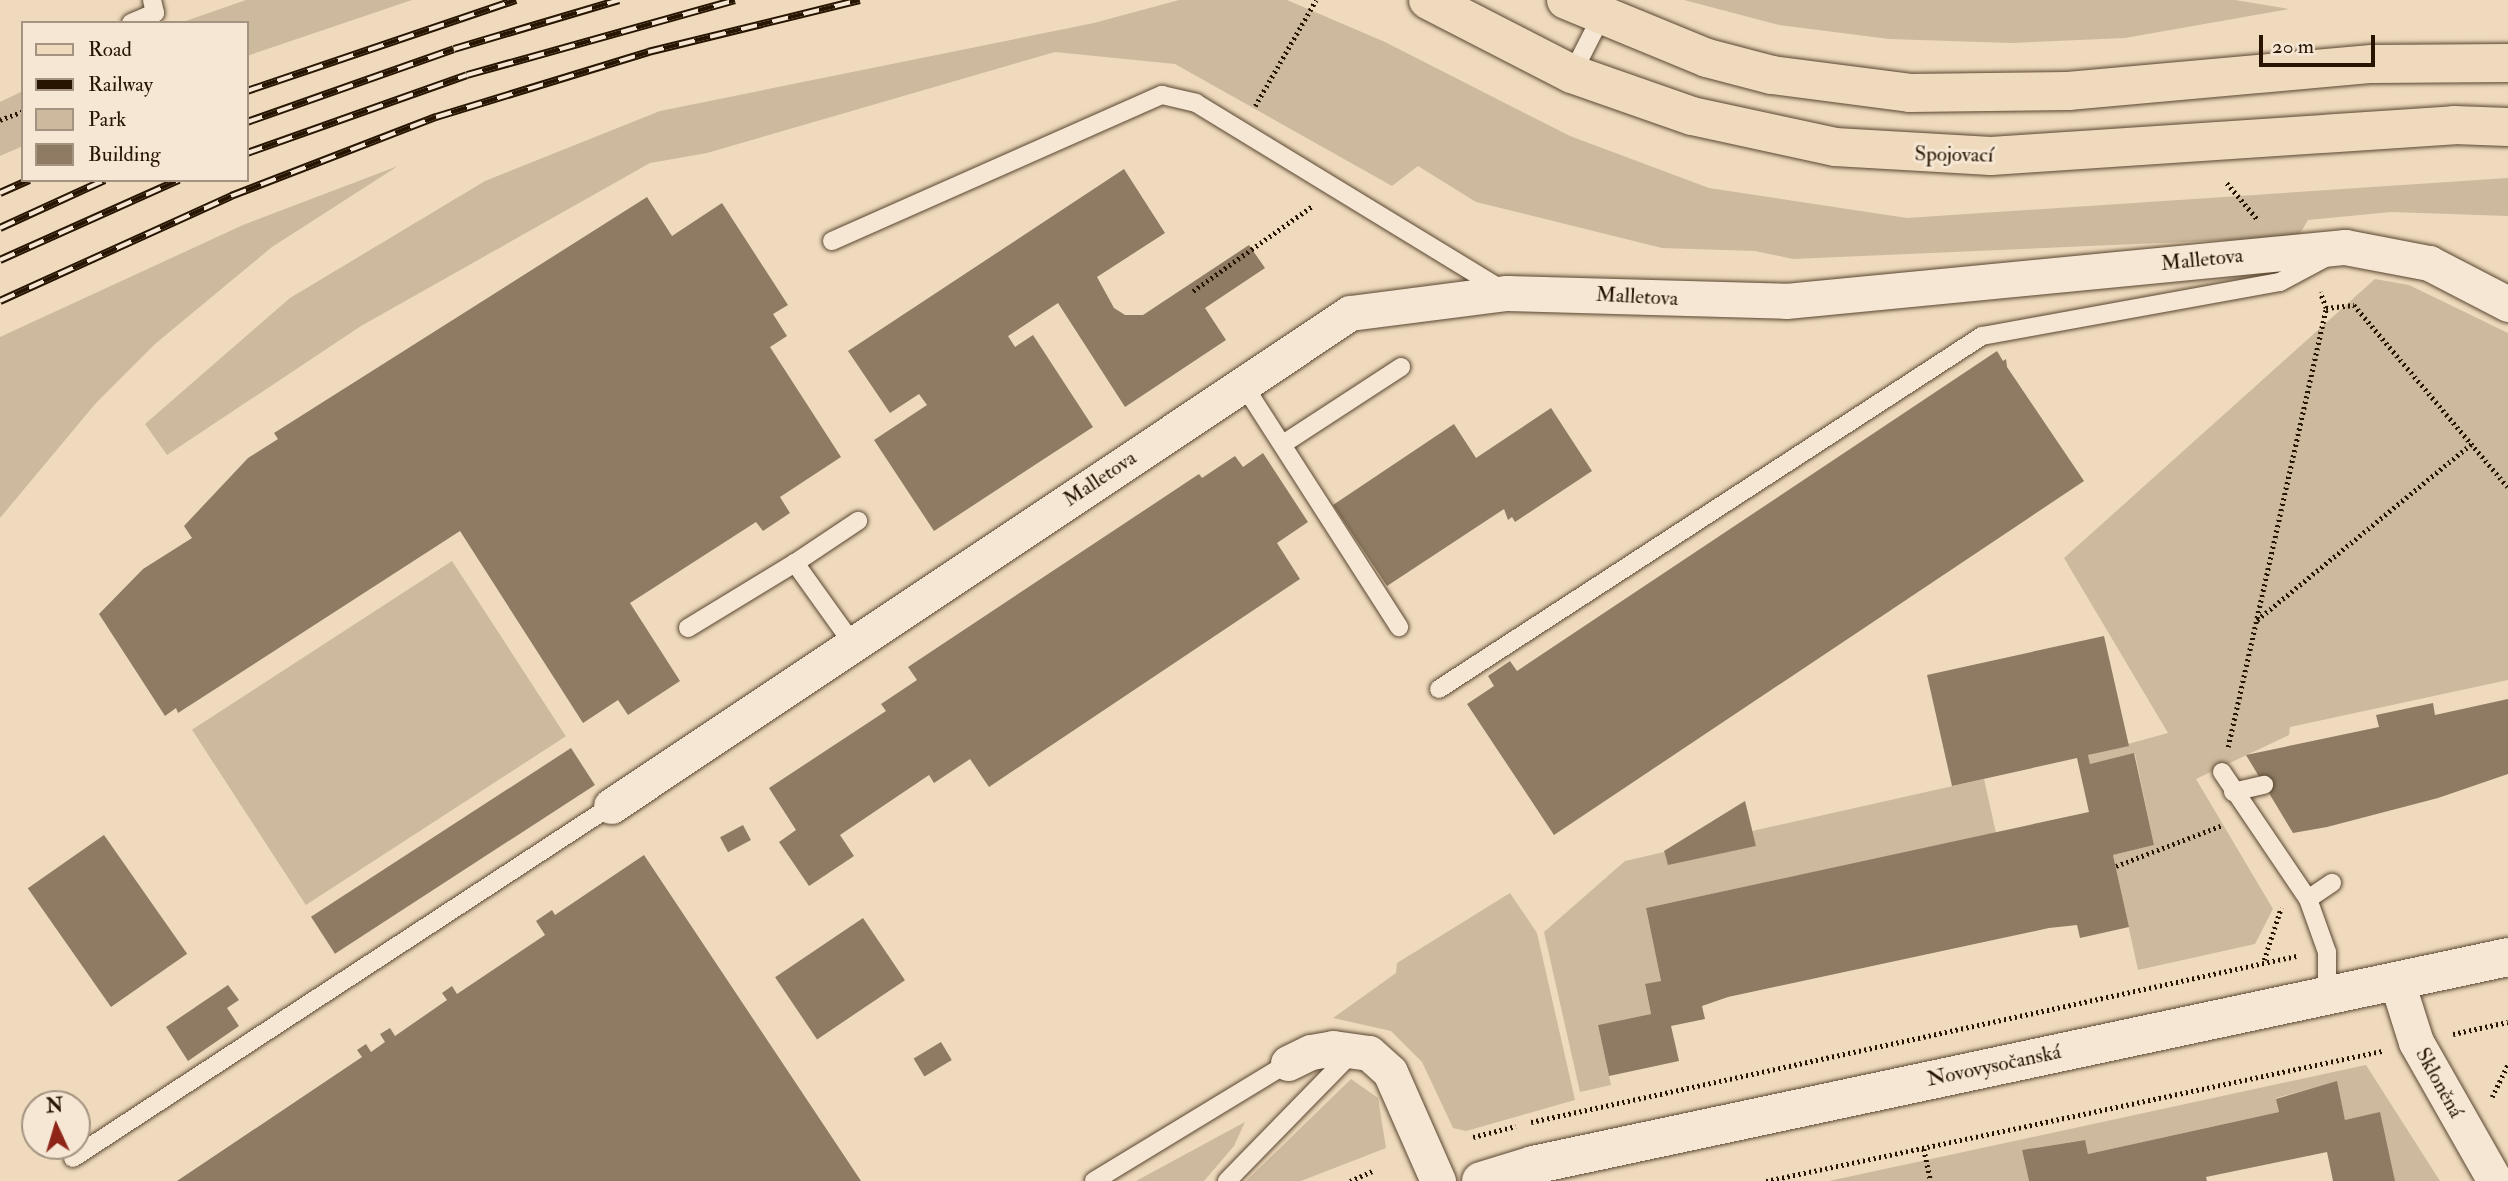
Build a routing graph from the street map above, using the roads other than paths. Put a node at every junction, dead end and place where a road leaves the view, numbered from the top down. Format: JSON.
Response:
{"nodes":[{"id":1,"x":152,"y":0,"type":"edge"},
{"id":2,"x":1428,"y":0,"type":"edge"},
{"id":3,"x":1566,"y":0,"type":"edge"},
{"id":4,"x":1601,"y":17,"type":"junction"},
{"id":5,"x":136,"y":21,"type":"edge"},
{"id":6,"x":2508,"y":62,"type":"edge"},
{"id":7,"x":1572,"y":74,"type":"junction"},
{"id":8,"x":2508,"y":127,"type":"edge"},
{"id":9,"x":832,"y":241,"type":"dead end"},
{"id":10,"x":2345,"y":247,"type":"junction"},
{"id":11,"x":1507,"y":293,"type":"junction"},
{"id":12,"x":2508,"y":304,"type":"edge"},
{"id":13,"x":1401,"y":368,"type":"dead end"},
{"id":14,"x":1243,"y":384,"type":"junction"},
{"id":15,"x":1283,"y":444,"type":"junction"},
{"id":16,"x":858,"y":521,"type":"dead end"},
{"id":17,"x":794,"y":563,"type":"junction"},
{"id":18,"x":1399,"y":627,"type":"dead end"},
{"id":19,"x":688,"y":628,"type":"dead end"},
{"id":20,"x":853,"y":644,"type":"junction"},
{"id":21,"x":1439,"y":689,"type":"dead end"},
{"id":22,"x":2222,"y":772,"type":"road end"},
{"id":23,"x":2264,"y":785,"type":"dead end"},
{"id":24,"x":2233,"y":792,"type":"junction"},
{"id":25,"x":611,"y":806,"type":"joint"},
{"id":26,"x":2332,"y":883,"type":"dead end"},
{"id":27,"x":2308,"y":899,"type":"junction"},
{"id":28,"x":2508,"y":957,"type":"edge"},
{"id":29,"x":2396,"y":979,"type":"junction"},
{"id":30,"x":2327,"y":995,"type":"junction"},
{"id":31,"x":1354,"y":1051,"type":"junction"},
{"id":32,"x":1288,"y":1063,"type":"joint"},
{"id":33,"x":91,"y":1146,"type":"edge"},
{"id":34,"x":1489,"y":1180,"type":"edge"},
{"id":35,"x":1094,"y":1181,"type":"edge"},
{"id":36,"x":1227,"y":1181,"type":"edge"},
{"id":37,"x":1438,"y":1181,"type":"edge"},
{"id":38,"x":2495,"y":1181,"type":"edge"}],
"edges":[{"from":1,"to":5,"type":"lane"},
{"from":2,"to":7,"type":"main road","name":"Spojovací"},
{"from":3,"to":4,"type":"main road"},
{"from":4,"to":6,"type":"main road"},
{"from":4,"to":7,"type":"lane"},
{"from":7,"to":8,"type":"main road","name":"Spojovací"},
{"from":9,"to":11,"type":"lane"},
{"from":10,"to":11,"type":"street","name":"Malletova"},
{"from":10,"to":12,"type":"street","name":"Malletova"},
{"from":10,"to":21,"type":"lane"},
{"from":11,"to":14,"type":"street","name":"Malletova"},
{"from":13,"to":15,"type":"lane"},
{"from":14,"to":15,"type":"lane"},
{"from":14,"to":20,"type":"street","name":"Malletova"},
{"from":15,"to":18,"type":"lane"},
{"from":16,"to":17,"type":"lane"},
{"from":17,"to":19,"type":"lane"},
{"from":17,"to":20,"type":"lane"},
{"from":20,"to":25,"type":"street","name":"Malletova"},
{"from":22,"to":24,"type":"lane"},
{"from":23,"to":24,"type":"lane"},
{"from":24,"to":27,"type":"lane"},
{"from":25,"to":33,"type":"lane"},
{"from":26,"to":27,"type":"lane"},
{"from":27,"to":30,"type":"lane"},
{"from":28,"to":29,"type":"main road","name":"Novovysočanská"},
{"from":29,"to":30,"type":"main road","name":"Novovysočanská"},
{"from":29,"to":38,"type":"street","name":"Skloněná"},
{"from":30,"to":34,"type":"main road","name":"Novovysočanská"},
{"from":31,"to":32,"type":"street"},
{"from":31,"to":36,"type":"lane"},
{"from":31,"to":37,"type":"street"},
{"from":32,"to":35,"type":"lane"}]}
